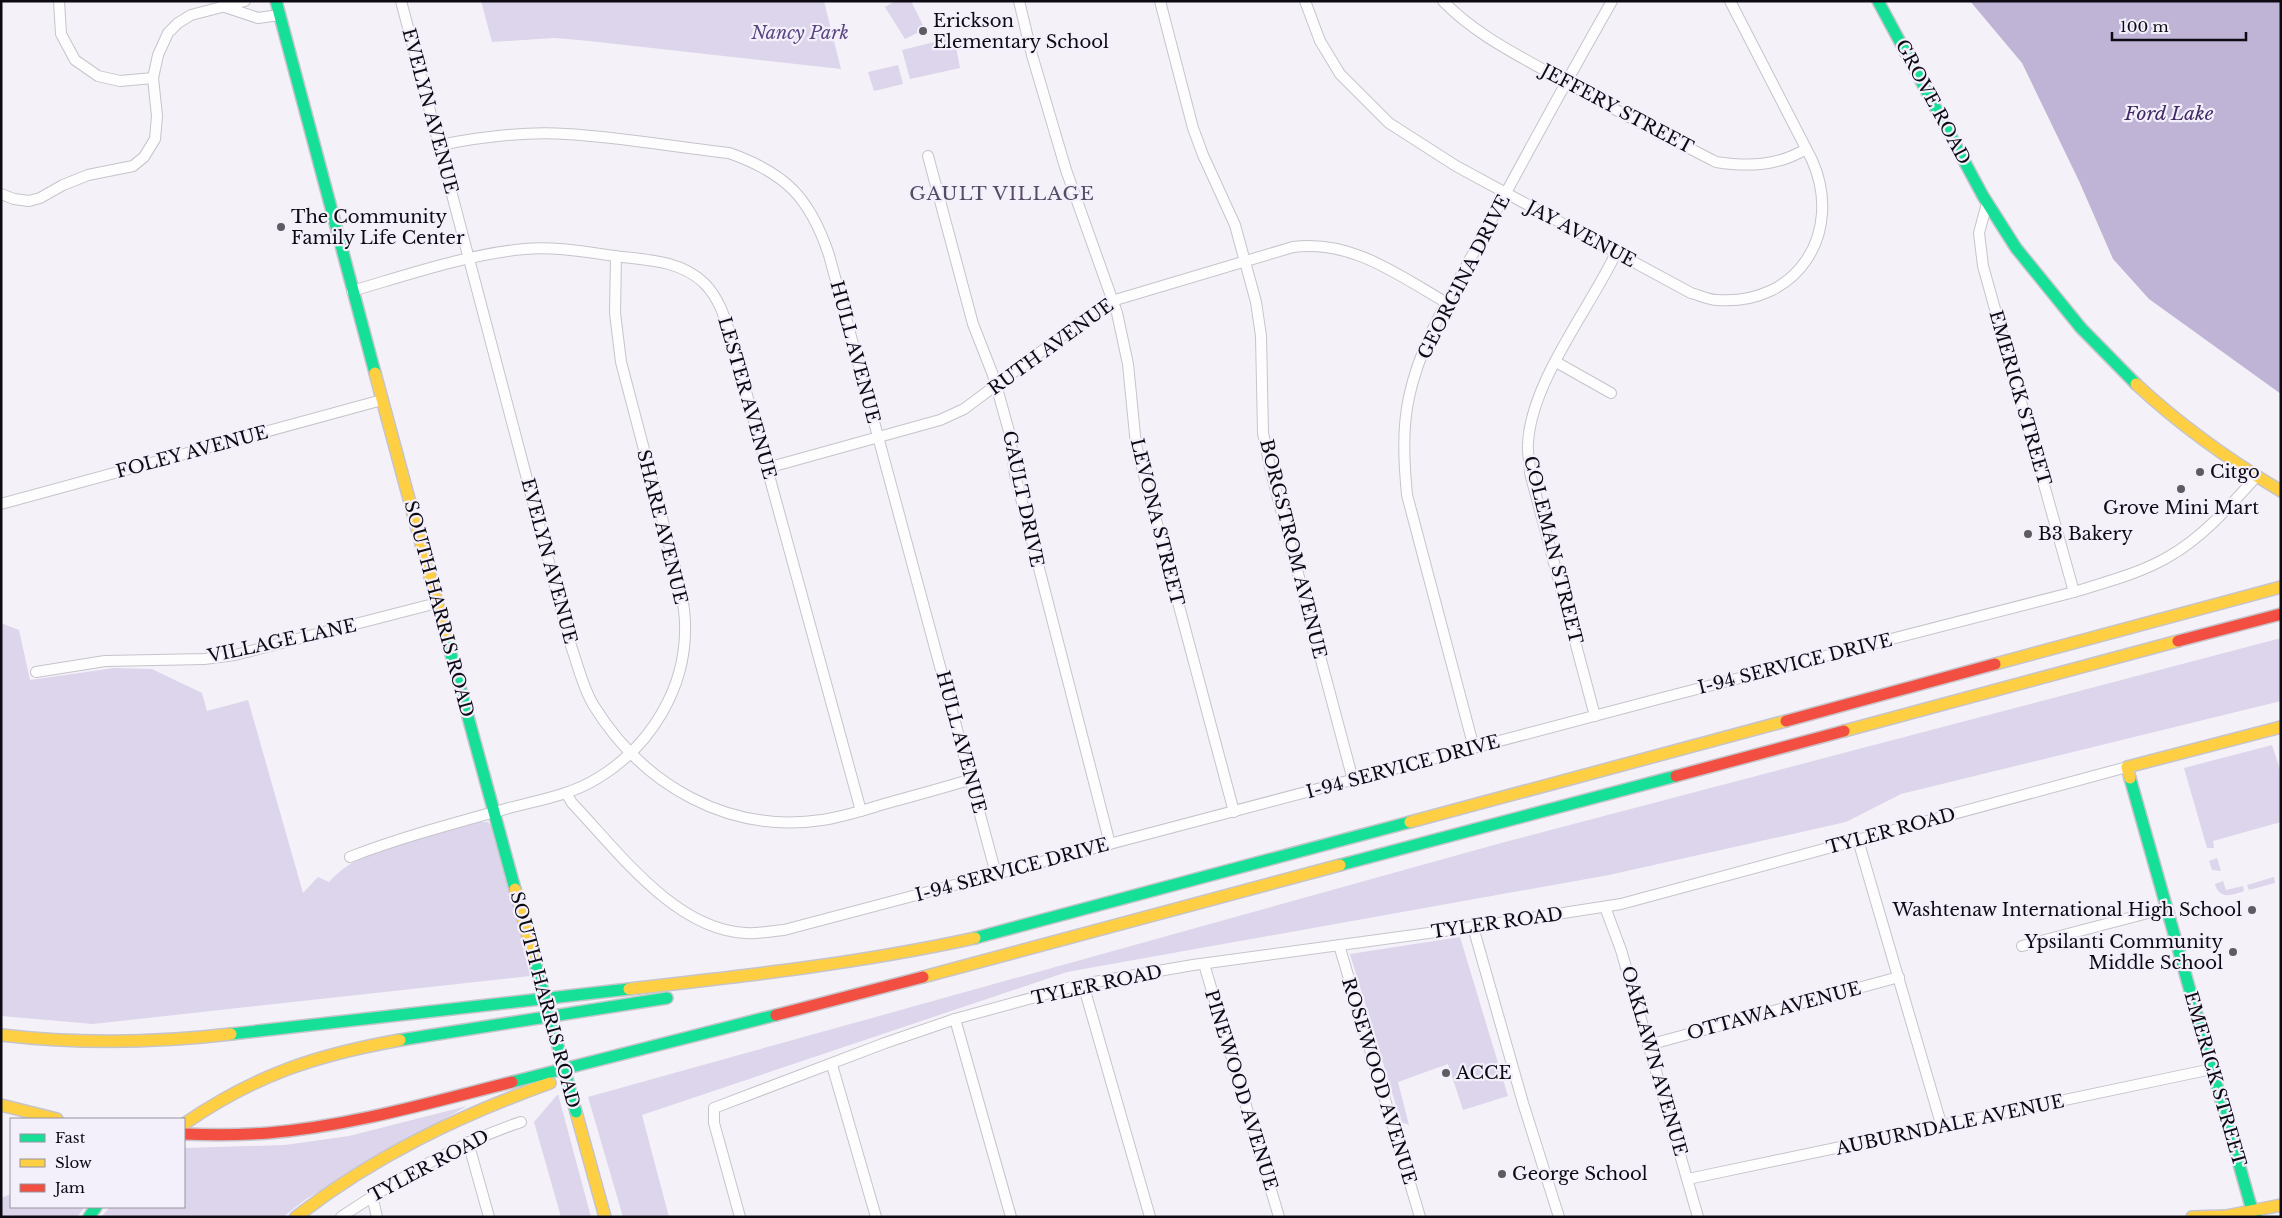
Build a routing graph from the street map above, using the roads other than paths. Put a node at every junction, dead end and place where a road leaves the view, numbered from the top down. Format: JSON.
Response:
{"nodes":[{"id":1,"x":59,"y":1,"type":"edge"},
{"id":2,"x":245,"y":1,"type":"edge"},
{"id":3,"x":276,"y":1,"type":"edge"},
{"id":4,"x":401,"y":1,"type":"edge"},
{"id":5,"x":1019,"y":1,"type":"edge"},
{"id":6,"x":1160,"y":1,"type":"edge"},
{"id":7,"x":1305,"y":1,"type":"edge"},
{"id":8,"x":1443,"y":1,"type":"edge"},
{"id":9,"x":1612,"y":1,"type":"edge"},
{"id":10,"x":1730,"y":1,"type":"edge"},
{"id":11,"x":1878,"y":1,"type":"edge"},
{"id":12,"x":221,"y":6,"type":"junction"},
{"id":13,"x":279,"y":15,"type":"junction"},
{"id":14,"x":153,"y":78,"type":"junction"},
{"id":15,"x":1566,"y":83,"type":"junction"},
{"id":16,"x":440,"y":145,"type":"junction"},
{"id":17,"x":1806,"y":149,"type":"junction"},
{"id":18,"x":928,"y":156,"type":"dead end"},
{"id":19,"x":1506,"y":193,"type":"junction"},
{"id":20,"x":1,"y":194,"type":"edge"},
{"id":21,"x":1987,"y":203,"type":"junction"},
{"id":22,"x":1616,"y":253,"type":"junction"},
{"id":23,"x":616,"y":256,"type":"junction"},
{"id":24,"x":468,"y":260,"type":"junction"},
{"id":25,"x":1246,"y":260,"type":"junction"},
{"id":26,"x":352,"y":291,"type":"junction"},
{"id":27,"x":1112,"y":301,"type":"junction"},
{"id":28,"x":1447,"y":303,"type":"junction"},
{"id":29,"x":1556,"y":362,"type":"junction"},
{"id":30,"x":996,"y":387,"type":"junction"},
{"id":31,"x":1611,"y":393,"type":"dead end"},
{"id":32,"x":382,"y":400,"type":"junction"},
{"id":33,"x":878,"y":437,"type":"junction"},
{"id":34,"x":768,"y":468,"type":"junction"},
{"id":35,"x":2256,"y":477,"type":"junction"},
{"id":36,"x":2281,"y":491,"type":"edge"},
{"id":37,"x":1,"y":504,"type":"edge"},
{"id":38,"x":2281,"y":587,"type":"edge"},
{"id":39,"x":2074,"y":592,"type":"junction"},
{"id":40,"x":437,"y":603,"type":"junction"},
{"id":41,"x":2281,"y":614,"type":"edge"},
{"id":42,"x":36,"y":672,"type":"dead end"},
{"id":43,"x":1594,"y":716,"type":"junction"},
{"id":44,"x":2281,"y":727,"type":"edge"},
{"id":45,"x":1474,"y":748,"type":"junction"},
{"id":46,"x":630,"y":753,"type":"junction"},
{"id":47,"x":2127,"y":767,"type":"junction"},
{"id":48,"x":972,"y":779,"type":"junction"},
{"id":49,"x":1353,"y":780,"type":"junction"},
{"id":50,"x":566,"y":794,"type":"junction"},
{"id":51,"x":861,"y":811,"type":"junction"},
{"id":52,"x":1234,"y":812,"type":"junction"},
{"id":53,"x":493,"y":813,"type":"junction"},
{"id":54,"x":1858,"y":840,"type":"junction"},
{"id":55,"x":1110,"y":844,"type":"junction"},
{"id":56,"x":350,"y":857,"type":"dead end"},
{"id":57,"x":996,"y":874,"type":"junction"},
{"id":58,"x":1605,"y":907,"type":"junction"},
{"id":59,"x":2167,"y":908,"type":"junction"},
{"id":60,"x":1473,"y":927,"type":"junction"},
{"id":61,"x":1339,"y":945,"type":"junction"},
{"id":62,"x":2022,"y":946,"type":"dead end"},
{"id":63,"x":1204,"y":964,"type":"junction"},
{"id":64,"x":757,"y":975,"type":"junction"},
{"id":65,"x":1899,"y":977,"type":"junction"},
{"id":66,"x":1083,"y":984,"type":"junction"},
{"id":67,"x":699,"y":993,"type":"dead end"},
{"id":68,"x":680,"y":996,"type":"dead end"},
{"id":69,"x":954,"y":1019,"type":"junction"},
{"id":70,"x":1,"y":1035,"type":"edge"},
{"id":71,"x":1648,"y":1045,"type":"junction"},
{"id":72,"x":598,"y":1059,"type":"junction"},
{"id":73,"x":832,"y":1065,"type":"junction"},
{"id":74,"x":2212,"y":1069,"type":"junction"},
{"id":75,"x":1,"y":1105,"type":"edge"},
{"id":76,"x":53,"y":1118,"type":"edge"},
{"id":77,"x":521,"y":1122,"type":"dead end"},
{"id":78,"x":185,"y":1123,"type":"edge"},
{"id":79,"x":1942,"y":1127,"type":"junction"},
{"id":80,"x":185,"y":1134,"type":"edge"},
{"id":81,"x":468,"y":1142,"type":"junction"},
{"id":82,"x":1688,"y":1179,"type":"junction"},
{"id":83,"x":372,"y":1196,"type":"junction"},
{"id":84,"x":2281,"y":1205,"type":"edge"},
{"id":85,"x":2255,"y":1214,"type":"edge"},
{"id":86,"x":296,"y":1217,"type":"edge"},
{"id":87,"x":341,"y":1217,"type":"edge"},
{"id":88,"x":378,"y":1217,"type":"edge"},
{"id":89,"x":489,"y":1217,"type":"edge"},
{"id":90,"x":605,"y":1217,"type":"edge"},
{"id":91,"x":740,"y":1217,"type":"edge"},
{"id":92,"x":876,"y":1217,"type":"edge"},
{"id":93,"x":1011,"y":1217,"type":"edge"},
{"id":94,"x":1150,"y":1217,"type":"edge"},
{"id":95,"x":1279,"y":1217,"type":"edge"},
{"id":96,"x":1420,"y":1217,"type":"edge"},
{"id":97,"x":1559,"y":1217,"type":"edge"},
{"id":98,"x":1698,"y":1217,"type":"edge"},
{"id":99,"x":2192,"y":1217,"type":"edge"}],
"edges":[{"from":1,"to":14,"type":"street"},
{"from":2,"to":12,"type":"street"},
{"from":3,"to":13,"type":"main road","name":"SOUTH HARRIS ROAD"},
{"from":4,"to":16,"type":"street","name":"EVELYN AVENUE"},
{"from":5,"to":27,"type":"street","name":"LEVONA STREET"},
{"from":6,"to":25,"type":"street","name":"BORGSTROM AVENUE"},
{"from":7,"to":19,"type":"street","name":"JAY AVENUE"},
{"from":8,"to":15,"type":"street","name":"JEFFERY STREET"},
{"from":9,"to":15,"type":"street","name":"GEORGINA DRIVE"},
{"from":10,"to":17,"type":"street","name":"JAY AVENUE"},
{"from":11,"to":21,"type":"main road","name":"GROVE ROAD"},
{"from":12,"to":13,"type":"street"},
{"from":12,"to":14,"type":"street"},
{"from":13,"to":26,"type":"main road","name":"SOUTH HARRIS ROAD"},
{"from":14,"to":20,"type":"street"},
{"from":15,"to":17,"type":"street","name":"JEFFERY STREET"},
{"from":15,"to":19,"type":"street","name":"GEORGINA DRIVE"},
{"from":16,"to":24,"type":"street","name":"EVELYN AVENUE"},
{"from":16,"to":33,"type":"street","name":"HULL AVENUE"},
{"from":17,"to":22,"type":"street","name":"JAY AVENUE"},
{"from":18,"to":30,"type":"street","name":"GAULT DRIVE"},
{"from":19,"to":22,"type":"street","name":"JAY AVENUE"},
{"from":19,"to":28,"type":"street","name":"GEORGINA DRIVE"},
{"from":21,"to":35,"type":"main road","name":"GROVE ROAD"},
{"from":21,"to":39,"type":"street","name":"EMERICK STREET"},
{"from":22,"to":29,"type":"street","name":"COLEMAN STREET"},
{"from":23,"to":24,"type":"street","name":"LESTER AVENUE"},
{"from":23,"to":34,"type":"street","name":"LESTER AVENUE"},
{"from":23,"to":46,"type":"street","name":"SHARE AVENUE"},
{"from":24,"to":26,"type":"street","name":"LESTER AVENUE"},
{"from":24,"to":46,"type":"street","name":"EVELYN AVENUE"},
{"from":25,"to":27,"type":"street","name":"RUTH AVENUE"},
{"from":25,"to":28,"type":"street","name":"RUTH AVENUE"},
{"from":25,"to":49,"type":"street","name":"BORGSTROM AVENUE"},
{"from":26,"to":32,"type":"main road","name":"SOUTH HARRIS ROAD"},
{"from":27,"to":30,"type":"street","name":"RUTH AVENUE"},
{"from":27,"to":52,"type":"street","name":"LEVONA STREET"},
{"from":28,"to":45,"type":"street","name":"GEORGINA DRIVE"},
{"from":29,"to":31,"type":"street"},
{"from":29,"to":43,"type":"street","name":"COLEMAN STREET"},
{"from":30,"to":33,"type":"street","name":"RUTH AVENUE"},
{"from":30,"to":55,"type":"street","name":"GAULT DRIVE"},
{"from":32,"to":37,"type":"street","name":"FOLEY AVENUE"},
{"from":32,"to":40,"type":"main road","name":"SOUTH HARRIS ROAD"},
{"from":33,"to":34,"type":"street","name":"RUTH AVENUE"},
{"from":33,"to":48,"type":"street","name":"HULL AVENUE"},
{"from":34,"to":51,"type":"street","name":"LESTER AVENUE"},
{"from":35,"to":36,"type":"main road","name":"GROVE ROAD"},
{"from":35,"to":39,"type":"street","name":"I-94 SERVICE DRIVE"},
{"from":38,"to":64,"type":"main road"},
{"from":39,"to":43,"type":"street","name":"I-94 SERVICE DRIVE"},
{"from":40,"to":42,"type":"street","name":"VILLAGE LANE"},
{"from":40,"to":53,"type":"main road","name":"SOUTH HARRIS ROAD"},
{"from":41,"to":72,"type":"main road"},
{"from":43,"to":45,"type":"street","name":"I-94 SERVICE DRIVE"},
{"from":44,"to":47,"type":"main road","name":"TYLER ROAD"},
{"from":45,"to":49,"type":"street","name":"I-94 SERVICE DRIVE"},
{"from":46,"to":50,"type":"street","name":"SHARE AVENUE"},
{"from":46,"to":51,"type":"street","name":"EVELYN AVENUE"},
{"from":47,"to":54,"type":"street","name":"TYLER ROAD"},
{"from":47,"to":59,"type":"main road","name":"EMERICK STREET"},
{"from":48,"to":51,"type":"street","name":"EVELYN AVENUE"},
{"from":48,"to":57,"type":"street","name":"HULL AVENUE"},
{"from":49,"to":52,"type":"street","name":"I-94 SERVICE DRIVE"},
{"from":50,"to":53,"type":"street","name":"SHARE AVENUE"},
{"from":50,"to":57,"type":"street","name":"I-94 SERVICE DRIVE"},
{"from":52,"to":55,"type":"street","name":"I-94 SERVICE DRIVE"},
{"from":53,"to":56,"type":"street","name":"SHARE AVENUE"},
{"from":53,"to":90,"type":"main road","name":"SOUTH HARRIS ROAD","bridge":true},
{"from":54,"to":58,"type":"street","name":"TYLER ROAD"},
{"from":54,"to":65,"type":"street"},
{"from":55,"to":57,"type":"street","name":"I-94 SERVICE DRIVE"},
{"from":58,"to":60,"type":"street","name":"TYLER ROAD"},
{"from":58,"to":71,"type":"street","name":"OAKLAWN AVENUE"},
{"from":59,"to":62,"type":"street"},
{"from":59,"to":74,"type":"main road","name":"EMERICK STREET"},
{"from":60,"to":61,"type":"street","name":"TYLER ROAD"},
{"from":60,"to":97,"type":"street"},
{"from":61,"to":63,"type":"street","name":"TYLER ROAD"},
{"from":61,"to":96,"type":"street","name":"ROSEWOOD AVENUE"},
{"from":63,"to":66,"type":"street","name":"TYLER ROAD"},
{"from":63,"to":95,"type":"street","name":"PINEWOOD AVENUE"},
{"from":64,"to":67,"type":"main road"},
{"from":64,"to":70,"type":"main road"},
{"from":65,"to":71,"type":"street","name":"OTTAWA AVENUE"},
{"from":65,"to":79,"type":"street"},
{"from":66,"to":69,"type":"street","name":"TYLER ROAD"},
{"from":66,"to":94,"type":"street"},
{"from":68,"to":78,"type":"main road"},
{"from":69,"to":73,"type":"street","name":"TYLER ROAD"},
{"from":69,"to":93,"type":"street"},
{"from":71,"to":82,"type":"street","name":"OAKLAWN AVENUE"},
{"from":72,"to":80,"type":"main road"},
{"from":72,"to":86,"type":"main road"},
{"from":73,"to":91,"type":"street","name":"TYLER ROAD"},
{"from":73,"to":92,"type":"street"},
{"from":74,"to":79,"type":"street","name":"AUBURNDALE AVENUE"},
{"from":74,"to":85,"type":"main road","name":"EMERICK STREET"},
{"from":75,"to":76,"type":"main road"},
{"from":77,"to":81,"type":"street","name":"TYLER ROAD"},
{"from":79,"to":82,"type":"street","name":"AUBURNDALE AVENUE"},
{"from":81,"to":83,"type":"street","name":"TYLER ROAD"},
{"from":81,"to":89,"type":"street"},
{"from":82,"to":98,"type":"street","name":"OAKLAWN AVENUE"},
{"from":83,"to":87,"type":"street","name":"TYLER ROAD"},
{"from":83,"to":88,"type":"street"},
{"from":84,"to":85,"type":"main road"},
{"from":85,"to":99,"type":"main road"}]}
